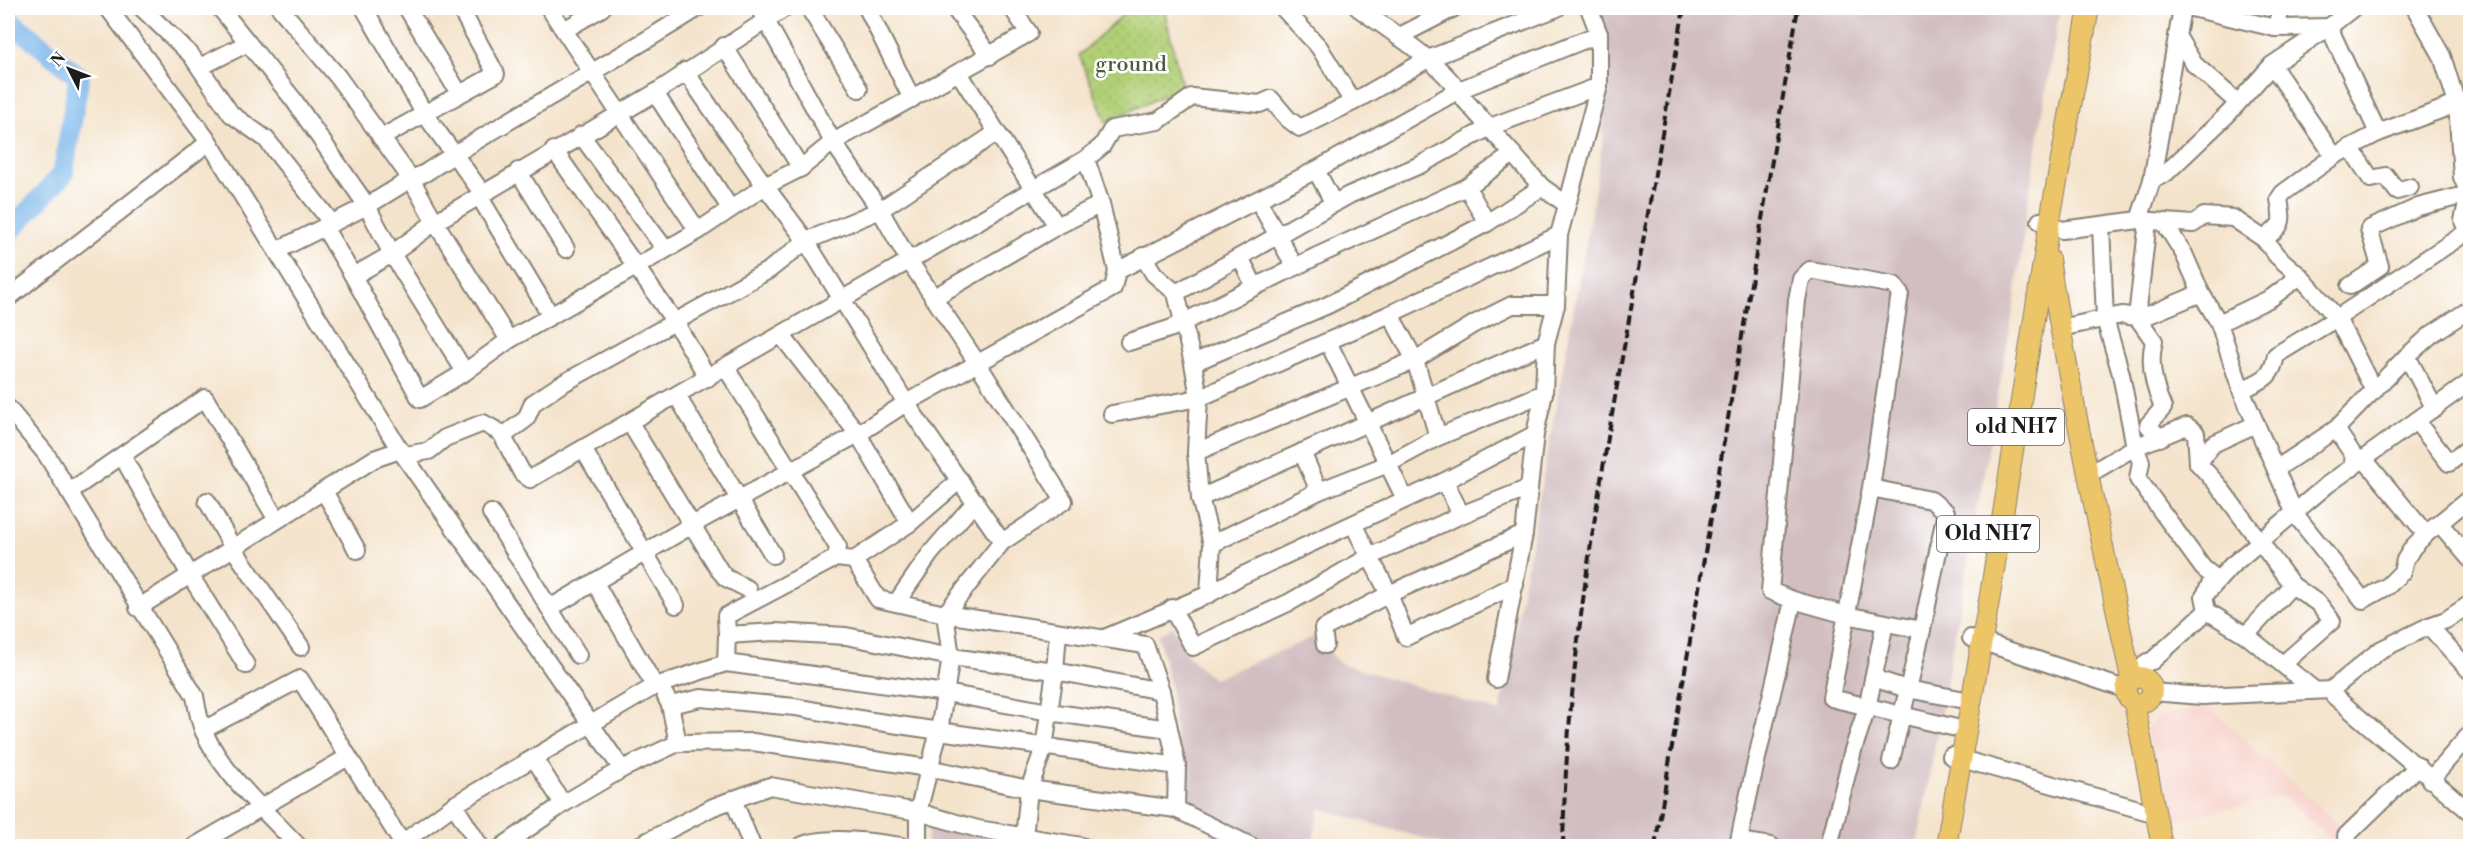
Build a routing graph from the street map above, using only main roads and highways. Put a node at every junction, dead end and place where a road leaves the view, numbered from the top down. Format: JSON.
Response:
{"nodes":[{"id":1,"x":2076,"y":8,"type":"edge"},
{"id":2,"x":2089,"y":8,"type":"edge"},
{"id":3,"x":2045,"y":229,"type":"junction"},
{"id":4,"x":1976,"y":640,"type":"junction"},
{"id":5,"x":2132,"y":687,"type":"junction"},
{"id":6,"x":2152,"y":692,"type":"road end"},
{"id":7,"x":1956,"y":757,"type":"junction"},
{"id":8,"x":1936,"y":846,"type":"edge"},
{"id":9,"x":1946,"y":846,"type":"edge"},
{"id":10,"x":2162,"y":846,"type":"edge"}],
"edges":[{"from":1,"to":3,"type":"main road","number":"Old NH7"},
{"from":2,"to":3,"type":"main road"},
{"from":3,"to":4,"type":"main road","number":"Old NH7"},
{"from":3,"to":5,"type":"main road"},
{"from":4,"to":7,"type":"main road"},
{"from":4,"to":7,"type":"main road","number":"Old NH7"},
{"from":5,"to":6,"type":"main road"},
{"from":5,"to":10,"type":"main road"},
{"from":7,"to":8,"type":"main road","number":"Old NH7"},
{"from":7,"to":9,"type":"main road"}]}
